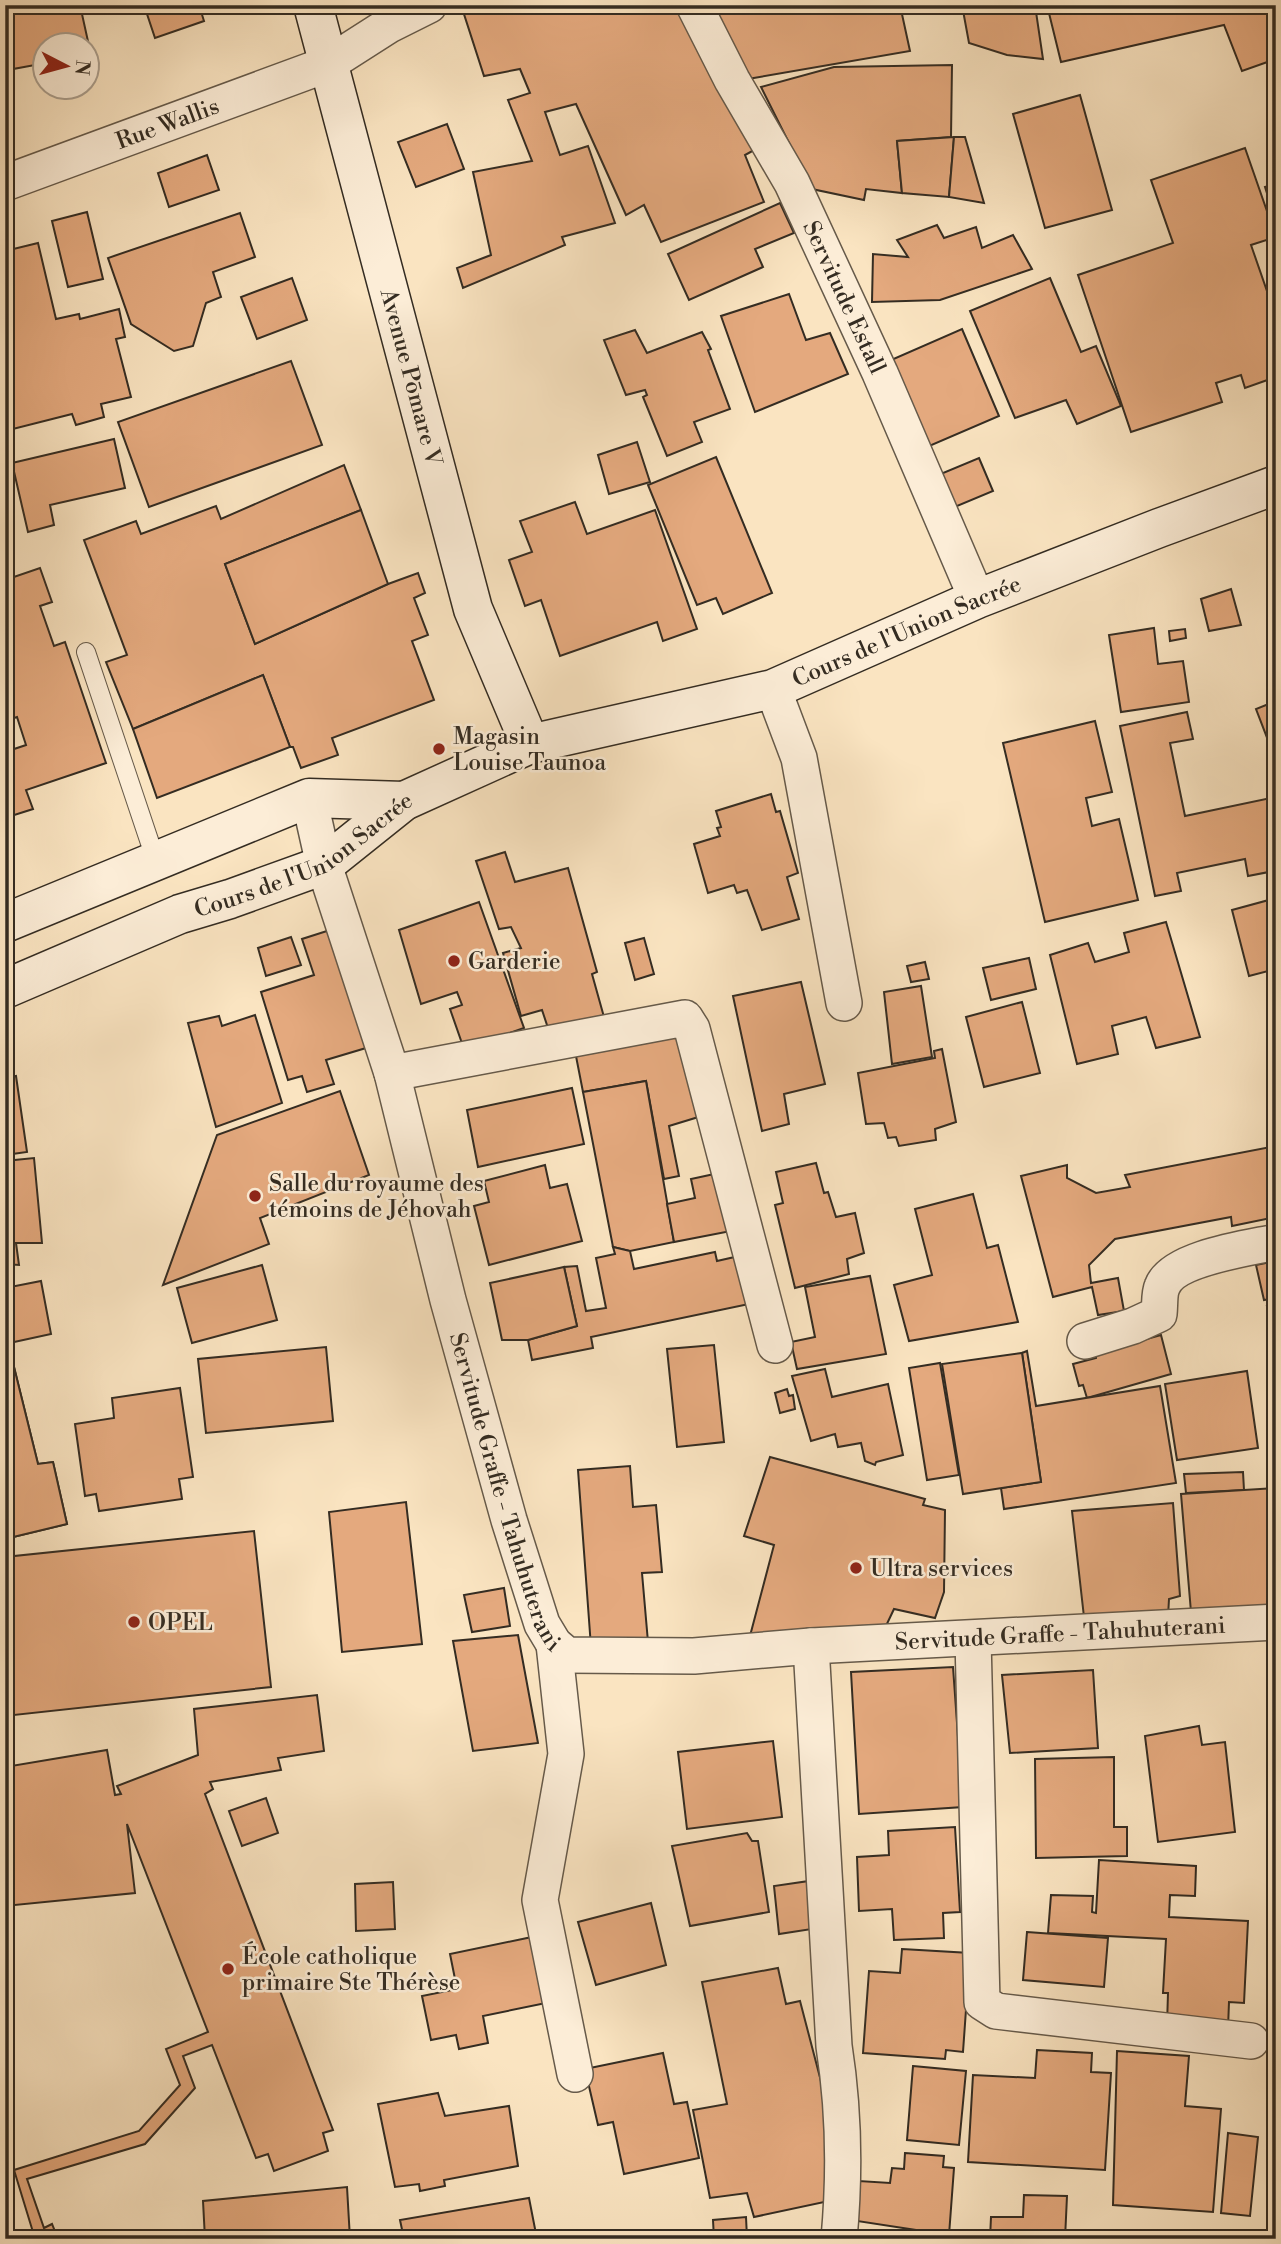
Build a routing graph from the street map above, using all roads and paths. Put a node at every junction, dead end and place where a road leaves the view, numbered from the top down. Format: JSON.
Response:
{"nodes":[{"id":1,"x":429,"y":5,"type":"edge"},
{"id":2,"x":694,"y":5,"type":"edge"},
{"id":3,"x":311,"y":7,"type":"edge"},
{"id":4,"x":328,"y":64,"type":"junction"},
{"id":5,"x":5,"y":183,"type":"edge"},
{"id":6,"x":1276,"y":485,"type":"edge"},
{"id":7,"x":976,"y":599,"type":"junction"},
{"id":8,"x":86,"y":652,"type":"dead end"},
{"id":9,"x":773,"y":689,"type":"junction"},
{"id":10,"x":530,"y":744,"type":"junction"},
{"id":11,"x":309,"y":798,"type":"junction"},
{"id":12,"x":404,"y":801,"type":"junction"},
{"id":13,"x":156,"y":862,"type":"junction"},
{"id":14,"x":324,"y":865,"type":"junction"},
{"id":15,"x":5,"y":923,"type":"edge"},
{"id":16,"x":5,"y":989,"type":"edge"},
{"id":17,"x":844,"y":1003,"type":"dead end"},
{"id":18,"x":391,"y":1073,"type":"junction"},
{"id":19,"x":1276,"y":1242,"type":"edge"},
{"id":20,"x":1085,"y":1341,"type":"dead end"},
{"id":21,"x":775,"y":1345,"type":"dead end"},
{"id":22,"x":1276,"y":1622,"type":"edge"},
{"id":23,"x":973,"y":1639,"type":"junction"},
{"id":24,"x":554,"y":1644,"type":"junction"},
{"id":25,"x":811,"y":1646,"type":"junction"},
{"id":26,"x":1251,"y":2042,"type":"dead end"},
{"id":27,"x":575,"y":2074,"type":"dead end"},
{"id":28,"x":839,"y":2239,"type":"edge"}],
"edges":[{"from":1,"to":4,"type":"street","name":"Rue Wallis"},
{"from":2,"to":7,"type":"street","name":"Servitude Estall"},
{"from":3,"to":4,"type":"main road","name":"Avenue Pōmare V"},
{"from":4,"to":5,"type":"street","name":"Rue Wallis"},
{"from":4,"to":10,"type":"main road","name":"Avenue Pōmare V"},
{"from":6,"to":7,"type":"main road","name":"Cours de l'Union Sacrée"},
{"from":7,"to":9,"type":"main road","name":"Cours de l'Union Sacrée"},
{"from":8,"to":13,"type":"lane"},
{"from":9,"to":10,"type":"main road","name":"Cours de l'Union Sacrée"},
{"from":9,"to":17,"type":"street"},
{"from":10,"to":12,"type":"main road","name":"Cours de l'Union Sacrée"},
{"from":11,"to":12,"type":"main road","name":"Cours de l'Union Sacrée"},
{"from":11,"to":13,"type":"main road","name":"Cours de l'Union Sacrée"},
{"from":11,"to":14,"type":"street","name":"Servitude Graffe - Tahuhuterani"},
{"from":12,"to":14,"type":"main road","name":"Cours de l'Union Sacrée"},
{"from":13,"to":15,"type":"main road","name":"Cours de l'Union Sacrée"},
{"from":14,"to":16,"type":"main road","name":"Cours de l'Union Sacrée"},
{"from":14,"to":18,"type":"street","name":"Servitude Graffe - Tahuhuterani"},
{"from":18,"to":21,"type":"street"},
{"from":18,"to":24,"type":"street","name":"Servitude Graffe - Tahuhuterani"},
{"from":19,"to":20,"type":"street"},
{"from":22,"to":23,"type":"street","name":"Servitude Graffe - Tahuhuterani"},
{"from":23,"to":25,"type":"street","name":"Servitude Graffe - Tahuhuterani"},
{"from":23,"to":26,"type":"street"},
{"from":24,"to":25,"type":"street","name":"Servitude Graffe - Tahuhuterani"},
{"from":24,"to":27,"type":"street"},
{"from":25,"to":28,"type":"street"}]}
